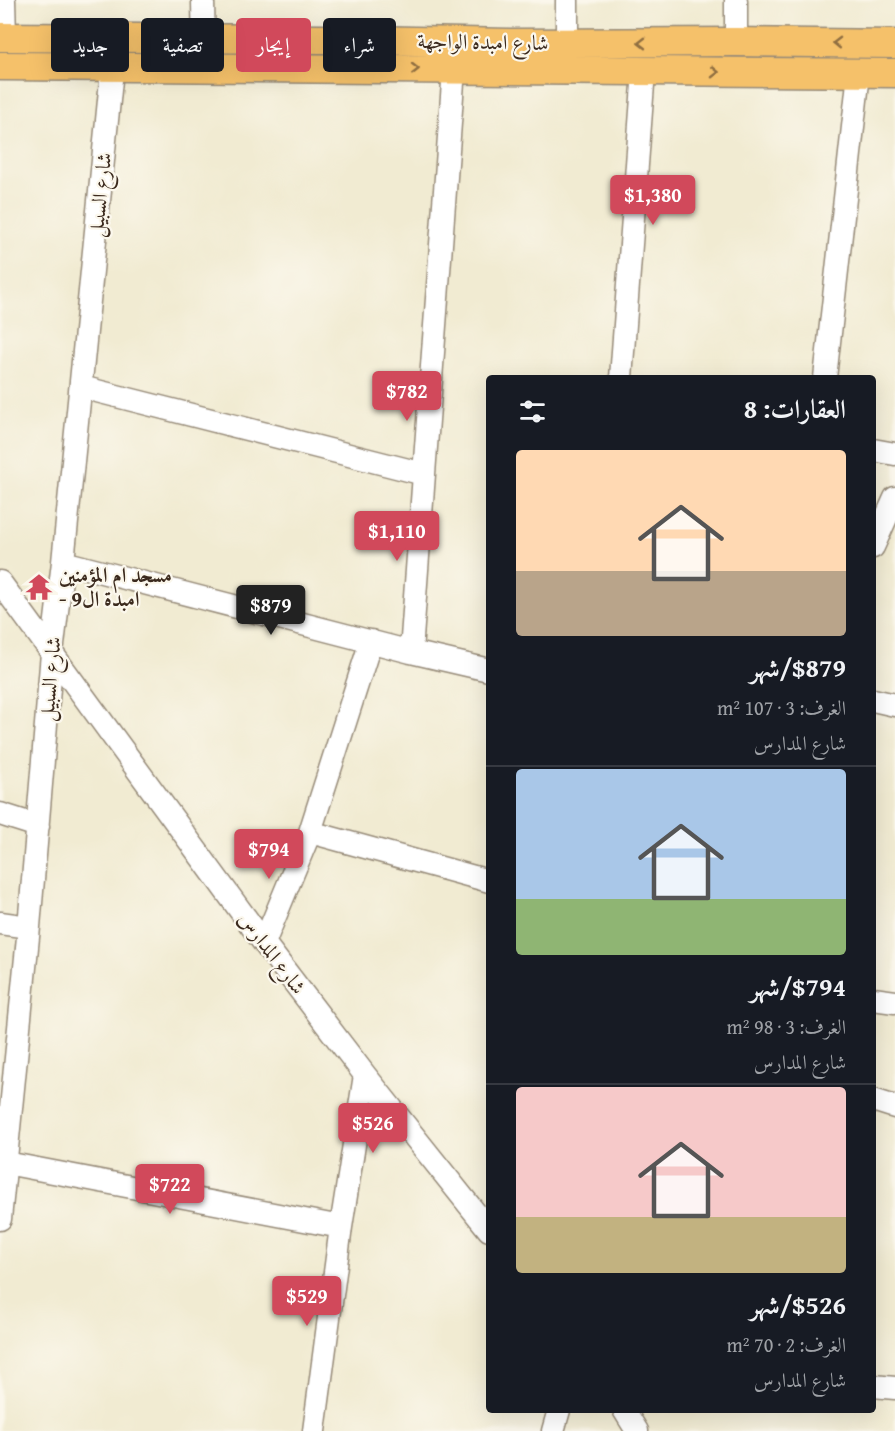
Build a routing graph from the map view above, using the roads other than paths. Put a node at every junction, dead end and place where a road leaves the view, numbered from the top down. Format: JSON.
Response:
{"nodes":[{"id":1,"x":4,"y":0,"type":"edge"},
{"id":2,"x":203,"y":0,"type":"edge"},
{"id":3,"x":567,"y":0,"type":"edge"},
{"id":4,"x":736,"y":0,"type":"edge"},
{"id":5,"x":203,"y":18,"type":"edge"},
{"id":6,"x":2,"y":37,"type":"edge"},
{"id":7,"x":51,"y":38,"type":"edge"},
{"id":8,"x":224,"y":39,"type":"edge"},
{"id":9,"x":736,"y":42,"type":"junction"},
{"id":10,"x":567,"y":43,"type":"junction"},
{"id":11,"x":895,"y":44,"type":"edge"},
{"id":12,"x":0,"y":66,"type":"edge"},
{"id":13,"x":51,"y":66,"type":"edge"},
{"id":14,"x":224,"y":68,"type":"edge"},
{"id":15,"x":454,"y":69,"type":"junction"},
{"id":16,"x":644,"y":71,"type":"junction"},
{"id":17,"x":112,"y":72,"type":"edge"},
{"id":18,"x":859,"y":73,"type":"junction"},
{"id":19,"x":895,"y":73,"type":"edge"},
{"id":20,"x":621,"y":375,"type":"edge"},
{"id":21,"x":825,"y":375,"type":"edge"},
{"id":22,"x":81,"y":387,"type":"junction"},
{"id":23,"x":876,"y":451,"type":"edge"},
{"id":24,"x":895,"y":454,"type":"edge"},
{"id":25,"x":424,"y":474,"type":"junction"},
{"id":26,"x":895,"y":498,"type":"edge"},
{"id":27,"x":882,"y":542,"type":"edge"},
{"id":28,"x":63,"y":562,"type":"junction"},
{"id":29,"x":0,"y":582,"type":"edge"},
{"id":30,"x":371,"y":641,"type":"junction"},
{"id":31,"x":52,"y":652,"type":"junction"},
{"id":32,"x":411,"y":652,"type":"junction"},
{"id":33,"x":486,"y":669,"type":"edge"},
{"id":34,"x":876,"y":701,"type":"edge"},
{"id":35,"x":895,"y":705,"type":"edge"},
{"id":36,"x":0,"y":814,"type":"edge"},
{"id":37,"x":38,"y":826,"type":"junction"},
{"id":38,"x":310,"y":832,"type":"junction"},
{"id":39,"x":486,"y":880,"type":"edge"},
{"id":40,"x":0,"y":923,"type":"edge"},
{"id":41,"x":28,"y":927,"type":"junction"},
{"id":42,"x":264,"y":943,"type":"junction"},
{"id":43,"x":876,"y":999,"type":"edge"},
{"id":44,"x":895,"y":1002,"type":"edge"},
{"id":45,"x":8,"y":1071,"type":"edge"},
{"id":46,"x":365,"y":1075,"type":"junction"},
{"id":47,"x":876,"y":1101,"type":"edge"},
{"id":48,"x":895,"y":1107,"type":"edge"},
{"id":49,"x":6,"y":1163,"type":"junction"},
{"id":50,"x":0,"y":1219,"type":"edge"},
{"id":51,"x":486,"y":1226,"type":"edge"},
{"id":52,"x":341,"y":1227,"type":"junction"},
{"id":53,"x":876,"y":1386,"type":"edge"},
{"id":54,"x":895,"y":1388,"type":"edge"},
{"id":55,"x":558,"y":1413,"type":"edge"},
{"id":56,"x":626,"y":1413,"type":"edge"},
{"id":57,"x":314,"y":1431,"type":"edge"},
{"id":58,"x":553,"y":1431,"type":"edge"},
{"id":59,"x":637,"y":1431,"type":"edge"}],
"edges":[{"from":1,"to":6,"type":"street"},
{"from":2,"to":5,"type":"street"},
{"from":3,"to":10,"type":"street"},
{"from":4,"to":9,"type":"street"},
{"from":6,"to":7,"type":"main road","name":"شارع امبدة الواجهة"},
{"from":8,"to":10,"type":"main road","name":"شارع امبدة الواجهة"},
{"from":9,"to":10,"type":"main road","name":"شارع امبدة الواجهة","one_way":true},
{"from":11,"to":9,"type":"main road","name":"شارع امبدة الواجهة","one_way":true},
{"from":12,"to":13,"type":"main road","name":"شارع امبدة الواجهة"},
{"from":14,"to":15,"type":"main road","name":"شارع امبدة الواجهة","one_way":true},
{"from":15,"to":16,"type":"main road","name":"شارع امبدة الواجهة"},
{"from":15,"to":25,"type":"street"},
{"from":16,"to":18,"type":"main road","name":"شارع امبدة الواجهة","one_way":true},
{"from":16,"to":20,"type":"street"},
{"from":17,"to":22,"type":"street","name":"شارع السبيل"},
{"from":18,"to":19,"type":"main road","name":"شارع امبدة الواجهة"},
{"from":18,"to":21,"type":"street"},
{"from":22,"to":25,"type":"street"},
{"from":22,"to":28,"type":"street","name":"شارع السبيل"},
{"from":23,"to":24,"type":"street"},
{"from":25,"to":32,"type":"street"},
{"from":26,"to":27,"type":"street"},
{"from":28,"to":30,"type":"street"},
{"from":28,"to":31,"type":"street","name":"شارع السبيل"},
{"from":29,"to":31,"type":"street","name":"شارع المدارس"},
{"from":30,"to":32,"type":"street"},
{"from":30,"to":38,"type":"street"},
{"from":31,"to":37,"type":"street","name":"شارع السبيل"},
{"from":31,"to":42,"type":"street","name":"شارع المدارس"},
{"from":32,"to":33,"type":"street"},
{"from":34,"to":35,"type":"street"},
{"from":36,"to":37,"type":"street"},
{"from":37,"to":41,"type":"street","name":"شارع السبيل"},
{"from":38,"to":39,"type":"street"},
{"from":38,"to":42,"type":"street"},
{"from":40,"to":41,"type":"street"},
{"from":41,"to":45,"type":"street","name":"شارع السبيل"},
{"from":42,"to":46,"type":"street","name":"شارع المدارس"},
{"from":43,"to":44,"type":"street"},
{"from":45,"to":49,"type":"street","name":"شارع السبيل"},
{"from":46,"to":51,"type":"street","name":"شارع المدارس"},
{"from":46,"to":52,"type":"street"},
{"from":47,"to":48,"type":"street"},
{"from":49,"to":50,"type":"street","name":"شارع السبيل"},
{"from":49,"to":52,"type":"street"},
{"from":52,"to":57,"type":"street"},
{"from":53,"to":54,"type":"street"},
{"from":55,"to":58,"type":"street"},
{"from":56,"to":59,"type":"street"}]}
